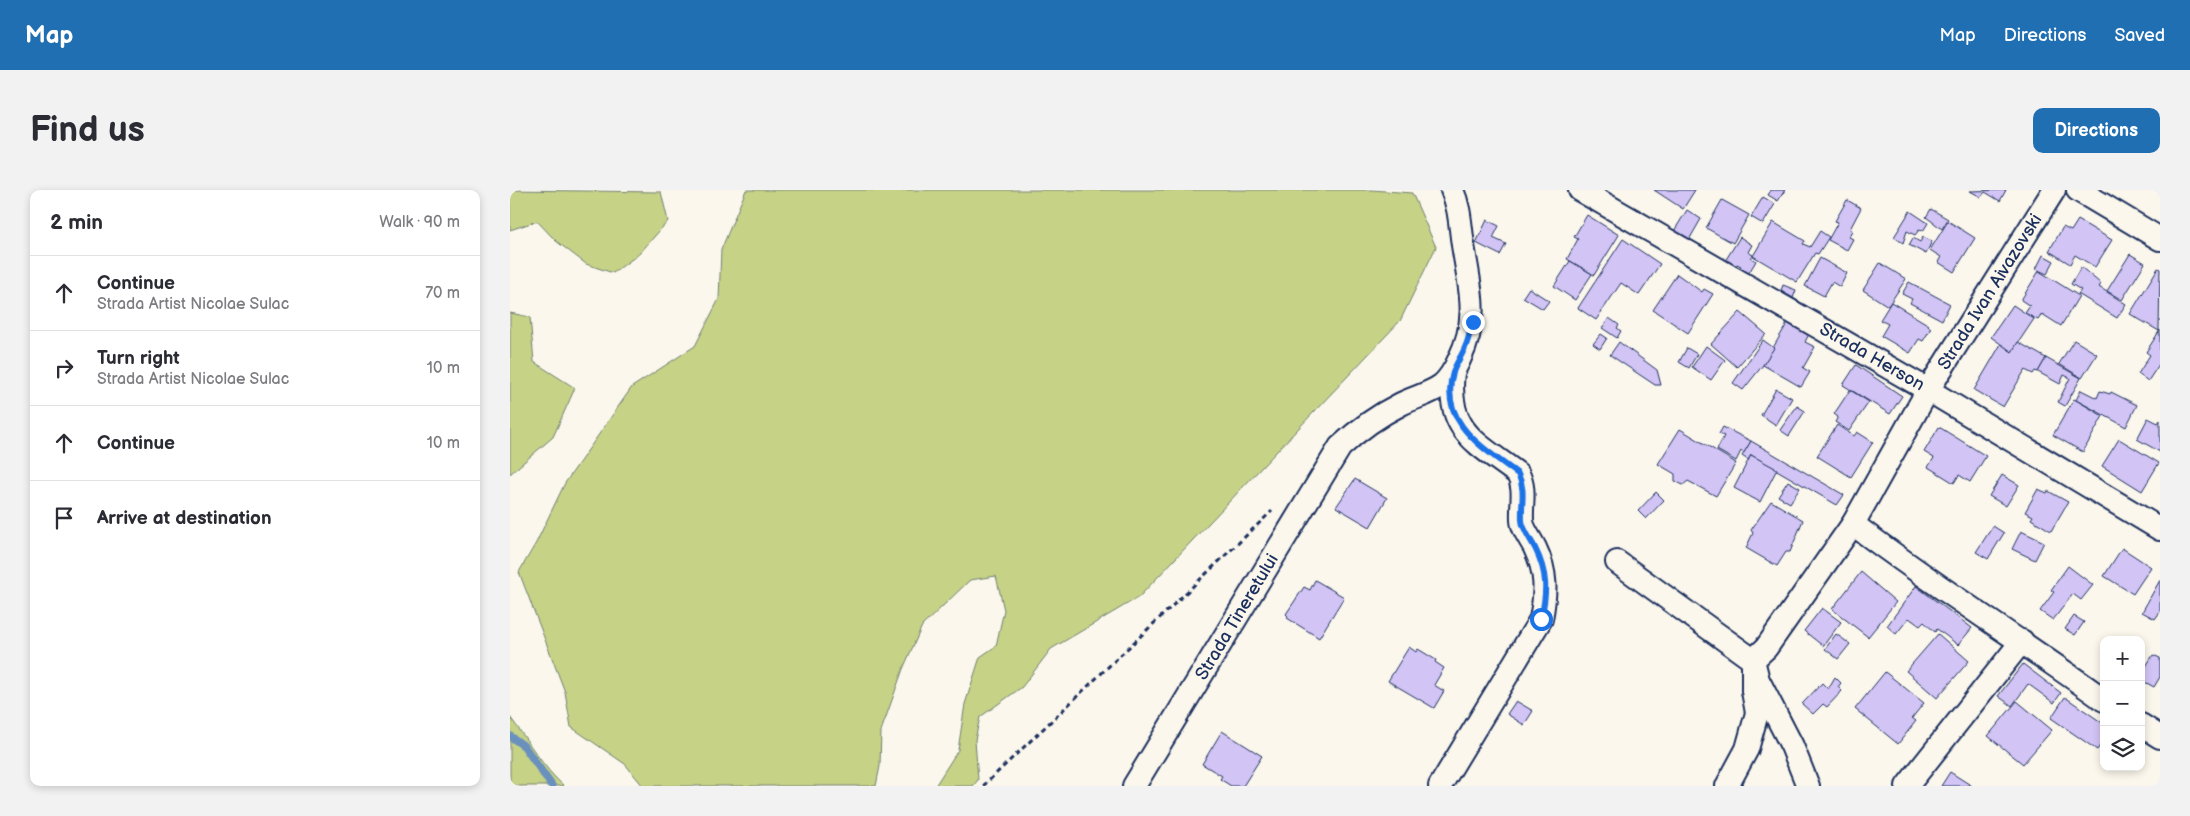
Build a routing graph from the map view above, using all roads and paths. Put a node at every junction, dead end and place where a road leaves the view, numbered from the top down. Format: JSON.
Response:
{"nodes":[{"id":1,"x":1580,"y":190,"type":"edge"},
{"id":2,"x":2054,"y":190,"type":"edge"},
{"id":3,"x":2078,"y":190,"type":"edge"},
{"id":4,"x":1458,"y":195,"type":"edge"},
{"id":5,"x":2160,"y":239,"type":"edge"},
{"id":6,"x":1453,"y":372,"type":"junction"},
{"id":7,"x":1928,"y":390,"type":"junction"},
{"id":8,"x":1275,"y":509,"type":"dead end"},
{"id":9,"x":1853,"y":524,"type":"junction"},
{"id":10,"x":2160,"y":530,"type":"edge"},
{"id":11,"x":1617,"y":562,"type":"dead end"},
{"id":12,"x":2022,"y":641,"type":"junction"},
{"id":13,"x":1760,"y":654,"type":"junction"},
{"id":14,"x":2100,"y":697,"type":"edge"},
{"id":15,"x":2143,"y":726,"type":"edge"},
{"id":16,"x":2160,"y":737,"type":"edge"},
{"id":17,"x":983,"y":786,"type":"edge"},
{"id":18,"x":1134,"y":786,"type":"edge"},
{"id":19,"x":1440,"y":786,"type":"edge"},
{"id":20,"x":1727,"y":786,"type":"edge"},
{"id":21,"x":1808,"y":786,"type":"edge"},
{"id":22,"x":1907,"y":786,"type":"edge"}],
"edges":[{"from":1,"to":7,"type":"street","name":"Strada Herson"},
{"from":2,"to":7,"type":"street","name":"Strada Ivan Aivazovski"},
{"from":3,"to":5,"type":"street"},
{"from":4,"to":6,"type":"street"},
{"from":6,"to":18,"type":"street","name":"Strada Tineretului"},
{"from":6,"to":19,"type":"street"},
{"from":7,"to":9,"type":"street","name":"Strada Ivan Aivazovski"},
{"from":7,"to":10,"type":"street","name":"Strada Herson"},
{"from":8,"to":17,"type":"path"},
{"from":9,"to":12,"type":"street"},
{"from":9,"to":13,"type":"street","name":"Strada Ivan Aivazovski"},
{"from":11,"to":13,"type":"street"},
{"from":12,"to":14,"type":"street"},
{"from":12,"to":22,"type":"street"},
{"from":13,"to":20,"type":"street"},
{"from":13,"to":21,"type":"street"},
{"from":15,"to":16,"type":"street"}]}
